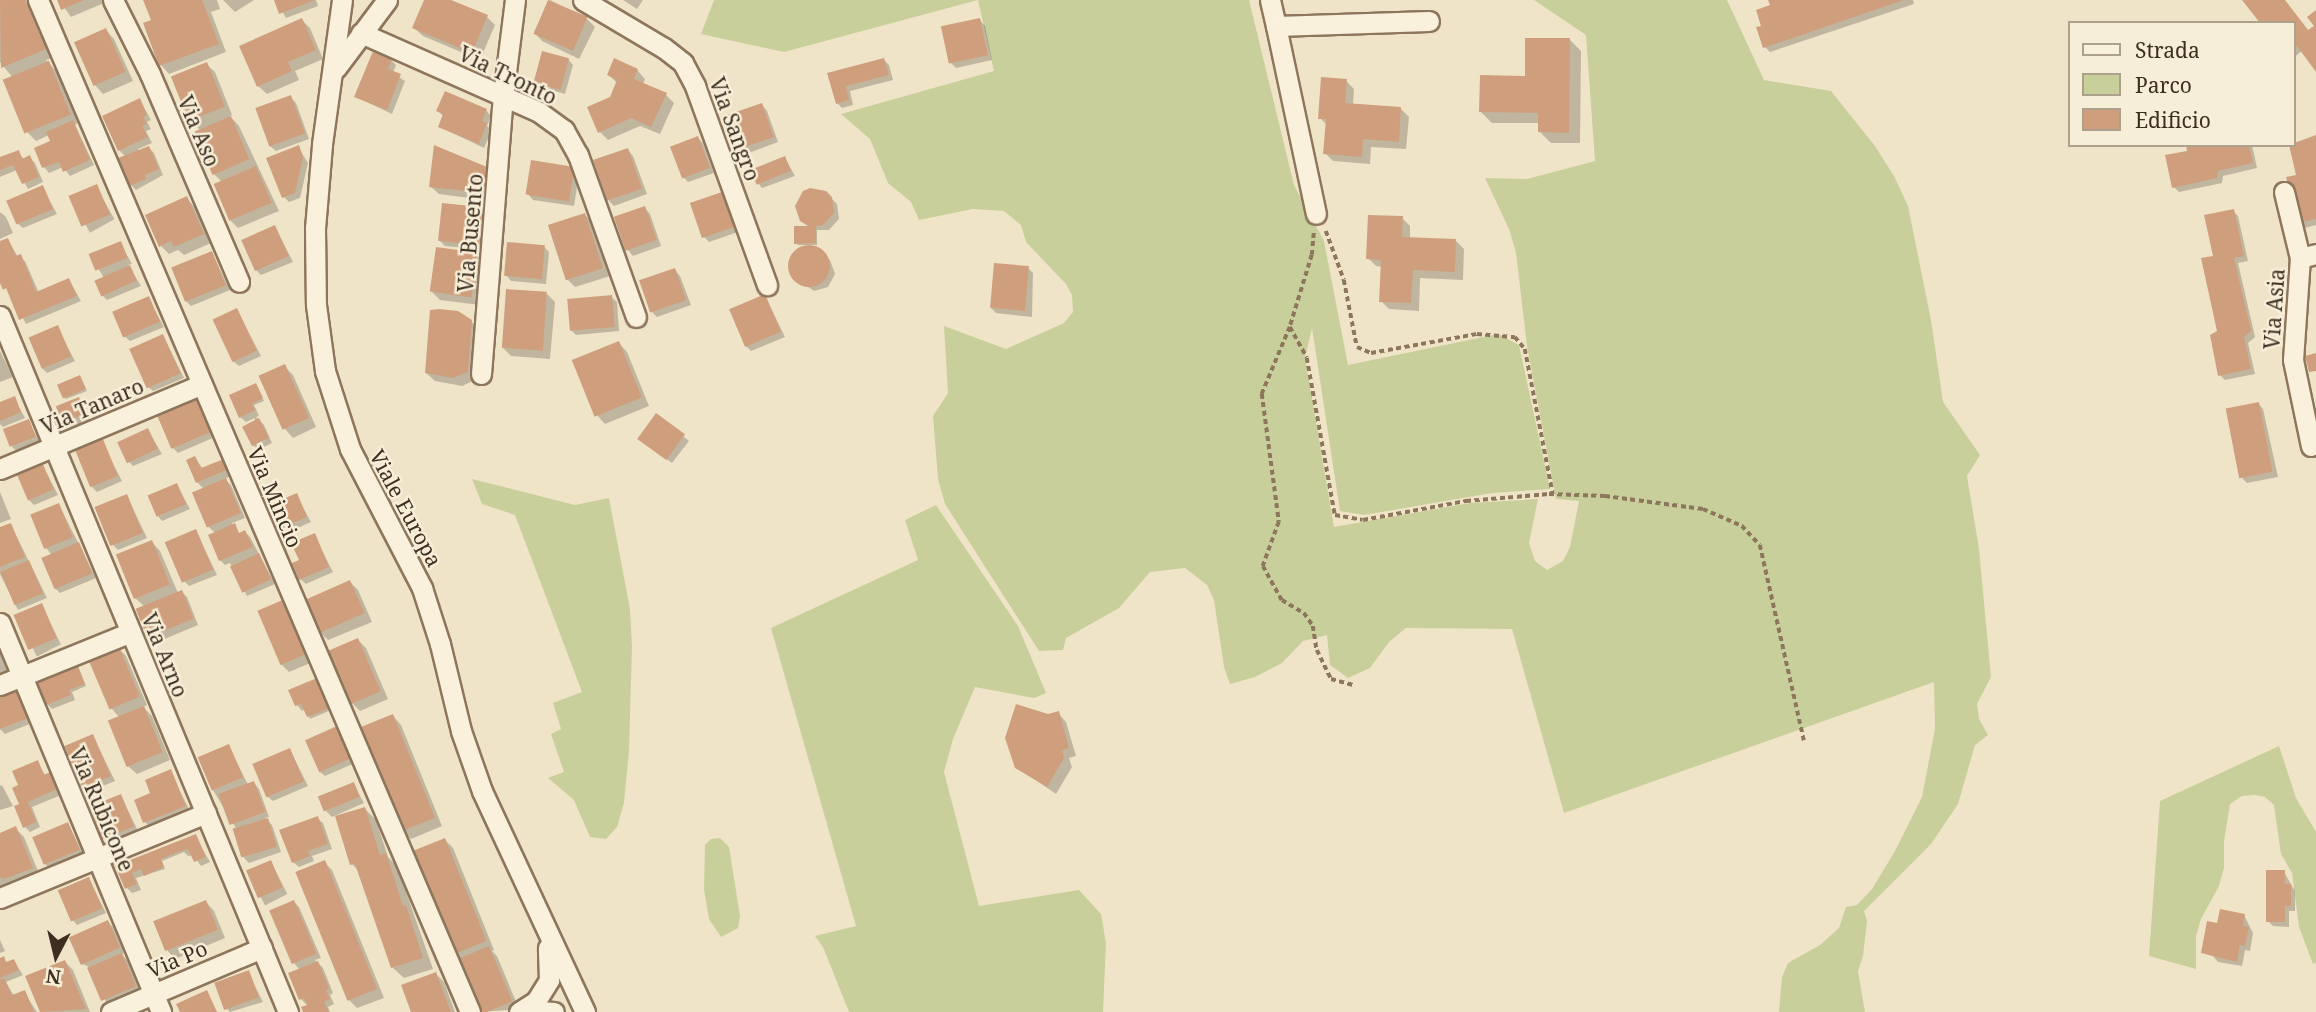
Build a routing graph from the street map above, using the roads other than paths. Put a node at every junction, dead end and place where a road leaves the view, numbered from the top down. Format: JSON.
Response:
{"nodes":[{"id":1,"x":38,"y":0,"type":"edge"},
{"id":2,"x":113,"y":0,"type":"edge"},
{"id":3,"x":342,"y":0,"type":"edge"},
{"id":4,"x":368,"y":0,"type":"edge"},
{"id":5,"x":374,"y":0,"type":"edge"},
{"id":6,"x":387,"y":0,"type":"edge"},
{"id":7,"x":515,"y":0,"type":"edge"},
{"id":8,"x":583,"y":0,"type":"edge"},
{"id":9,"x":1270,"y":0,"type":"edge"},
{"id":10,"x":1429,"y":21,"type":"dead end"},
{"id":11,"x":1276,"y":26,"type":"junction"},
{"id":12,"x":361,"y":33,"type":"junction"},
{"id":13,"x":335,"y":69,"type":"junction"},
{"id":14,"x":503,"y":96,"type":"junction"},
{"id":15,"x":2284,"y":192,"type":"dead end"},
{"id":16,"x":1316,"y":214,"type":"road end"},
{"id":17,"x":2308,"y":256,"type":"edge"},
{"id":18,"x":239,"y":282,"type":"dead end"},
{"id":19,"x":767,"y":285,"type":"dead end"},
{"id":20,"x":0,"y":316,"type":"edge"},
{"id":21,"x":636,"y":317,"type":"dead end"},
{"id":22,"x":481,"y":374,"type":"dead end"},
{"id":23,"x":202,"y":384,"type":"junction"},
{"id":24,"x":54,"y":446,"type":"junction"},
{"id":25,"x":2311,"y":446,"type":"dead end"},
{"id":26,"x":0,"y":469,"type":"edge"},
{"id":27,"x":0,"y":623,"type":"edge"},
{"id":28,"x":131,"y":632,"type":"junction"},
{"id":29,"x":22,"y":676,"type":"junction"},
{"id":30,"x":0,"y":685,"type":"edge"},
{"id":31,"x":206,"y":813,"type":"junction"},
{"id":32,"x":97,"y":857,"type":"junction"},
{"id":33,"x":0,"y":898,"type":"edge"},
{"id":34,"x":545,"y":926,"type":"junction"},
{"id":35,"x":262,"y":948,"type":"junction"},
{"id":36,"x":158,"y":1003,"type":"edge"},
{"id":37,"x":522,"y":1011,"type":"edge"},
{"id":38,"x":111,"y":1012,"type":"edge"},
{"id":39,"x":288,"y":1012,"type":"edge"},
{"id":40,"x":470,"y":1012,"type":"edge"},
{"id":41,"x":554,"y":1012,"type":"edge"},
{"id":42,"x":585,"y":1012,"type":"edge"}],
"edges":[{"from":1,"to":23,"type":"street","name":"Via Mincio"},
{"from":2,"to":18,"type":"street","name":"Via Aso"},
{"from":3,"to":13,"type":"street","name":"Viale Europa"},
{"from":4,"to":5,"type":"street"},
{"from":6,"to":12,"type":"street"},
{"from":7,"to":14,"type":"street"},
{"from":8,"to":19,"type":"street","name":"Via Sangro"},
{"from":9,"to":11,"type":"street"},
{"from":10,"to":11,"type":"street"},
{"from":11,"to":16,"type":"street"},
{"from":12,"to":13,"type":"street"},
{"from":12,"to":14,"type":"street","name":"Via Tronto"},
{"from":13,"to":34,"type":"street","name":"Viale Europa"},
{"from":14,"to":21,"type":"street","name":"Via Tronto"},
{"from":14,"to":22,"type":"street","name":"Via Busento"},
{"from":15,"to":17,"type":"street","name":"Via Asia"},
{"from":17,"to":25,"type":"street","name":"Via Asia"},
{"from":20,"to":24,"type":"street","name":"Via Arno"},
{"from":23,"to":24,"type":"street","name":"Via Tanaro"},
{"from":23,"to":40,"type":"street","name":"Via Mincio"},
{"from":24,"to":26,"type":"street","name":"Via Tanaro"},
{"from":24,"to":28,"type":"street","name":"Via Arno"},
{"from":27,"to":29,"type":"street","name":"Via Rubicone"},
{"from":28,"to":29,"type":"street"},
{"from":28,"to":31,"type":"street","name":"Via Arno"},
{"from":29,"to":30,"type":"street"},
{"from":29,"to":32,"type":"street","name":"Via Rubicone"},
{"from":31,"to":32,"type":"street"},
{"from":31,"to":35,"type":"street","name":"Via Arno"},
{"from":32,"to":33,"type":"street"},
{"from":32,"to":36,"type":"street","name":"Via Rubicone"},
{"from":34,"to":37,"type":"street"},
{"from":34,"to":42,"type":"street","name":"Viale Europa"},
{"from":35,"to":36,"type":"street","name":"Via Po"},
{"from":35,"to":39,"type":"street","name":"Via Arno"},
{"from":36,"to":38,"type":"street","name":"Via Po"},
{"from":37,"to":41,"type":"street"}]}
